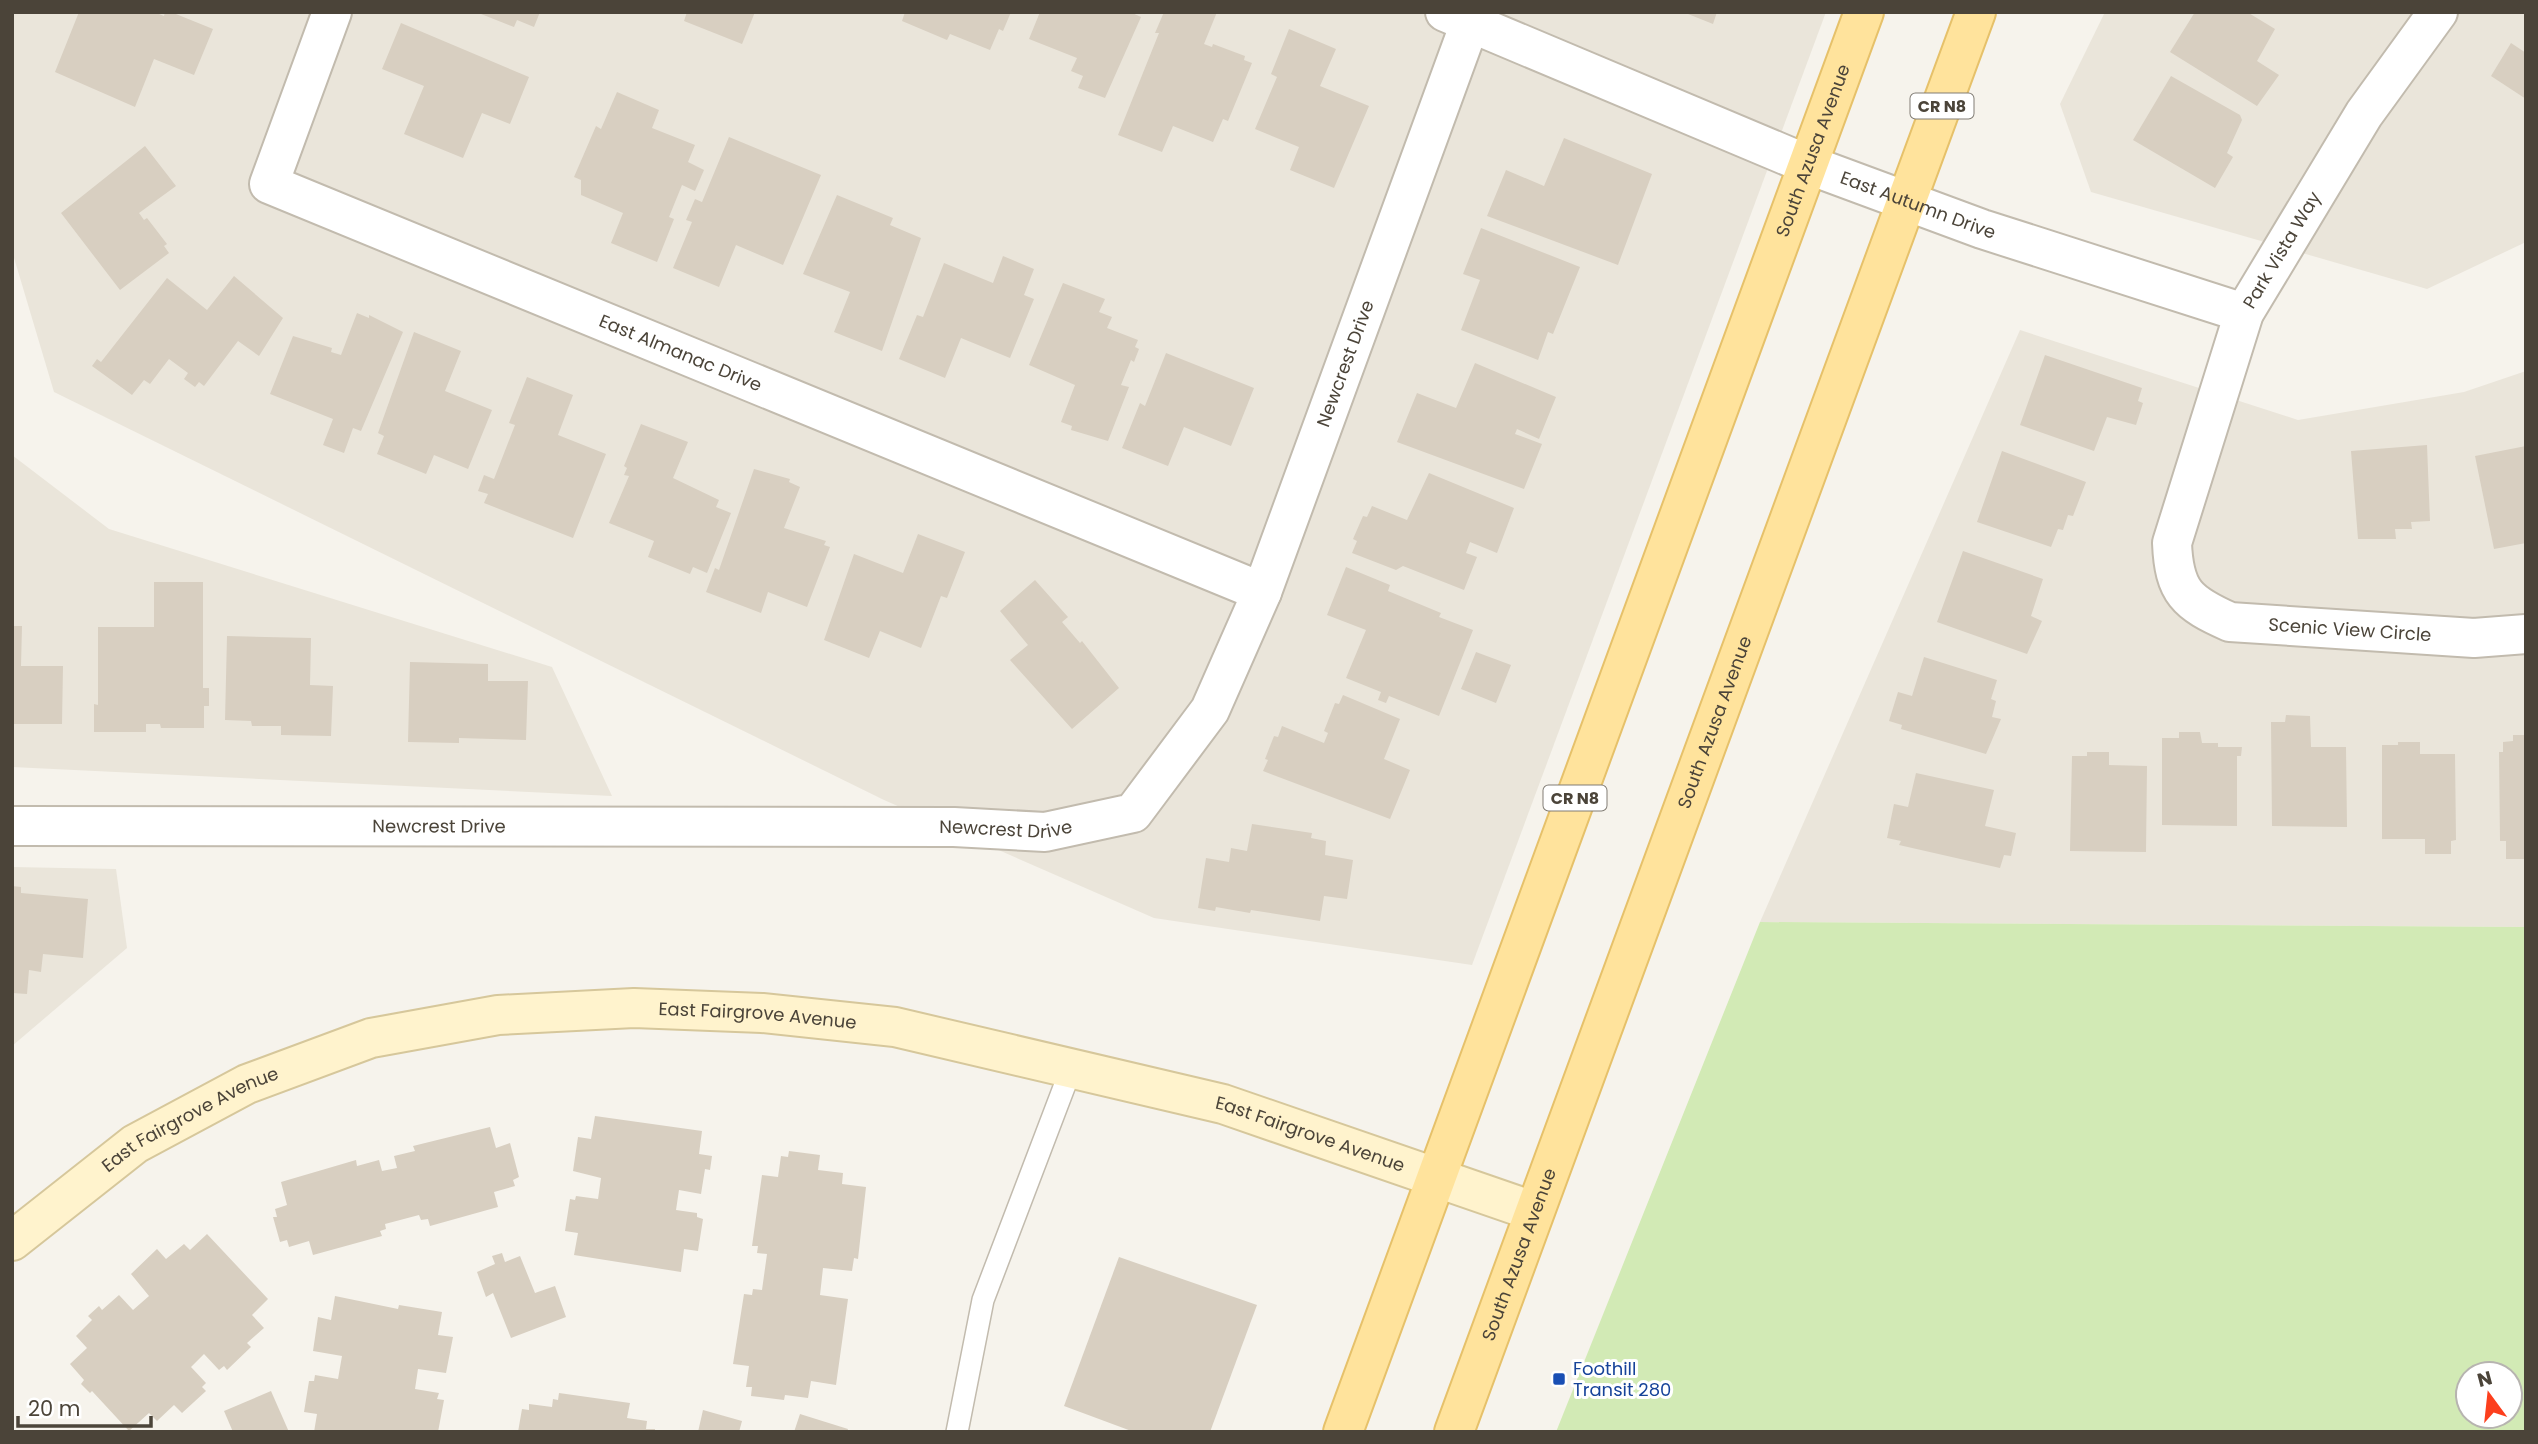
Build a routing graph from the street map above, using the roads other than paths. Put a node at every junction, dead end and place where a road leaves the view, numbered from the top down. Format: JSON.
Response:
{"nodes":[{"id":1,"x":331,"y":12,"type":"edge"},
{"id":2,"x":1864,"y":12,"type":"edge"},
{"id":3,"x":1976,"y":12,"type":"edge"},
{"id":4,"x":2438,"y":12,"type":"edge"},
{"id":5,"x":1457,"y":18,"type":"edge"},
{"id":6,"x":1809,"y":165,"type":"junction"},
{"id":7,"x":1908,"y":201,"type":"junction"},
{"id":8,"x":2244,"y":313,"type":"junction"},
{"id":9,"x":1262,"y":592,"type":"junction"},
{"id":10,"x":2183,"y":594,"type":"joint"},
{"id":11,"x":2526,"y":634,"type":"edge"},
{"id":12,"x":12,"y":826,"type":"edge"},
{"id":13,"x":1071,"y":1069,"type":"junction"},
{"id":14,"x":1435,"y":1176,"type":"junction"},
{"id":15,"x":1533,"y":1211,"type":"junction"},
{"id":16,"x":12,"y":1241,"type":"edge"},
{"id":17,"x":957,"y":1432,"type":"edge"},
{"id":18,"x":1343,"y":1432,"type":"edge"},
{"id":19,"x":1454,"y":1432,"type":"edge"}],
"edges":[{"from":1,"to":9,"type":"street","name":"East Almanac Drive"},
{"from":2,"to":6,"type":"main road","name":"South Azusa Avenue","number":"CR N8"},
{"from":3,"to":7,"type":"main road","name":"South Azusa Avenue","number":"CR N8"},
{"from":4,"to":8,"type":"street","name":"Park Vista Way"},
{"from":5,"to":6,"type":"street","name":"East Autumn Drive"},
{"from":5,"to":9,"type":"street","name":"Newcrest Drive"},
{"from":6,"to":7,"type":"street","name":"East Autumn Drive"},
{"from":6,"to":14,"type":"main road","name":"South Azusa Avenue","number":"CR N8"},
{"from":7,"to":8,"type":"street","name":"East Autumn Drive"},
{"from":7,"to":15,"type":"main road","name":"South Azusa Avenue","number":"CR N8"},
{"from":8,"to":10,"type":"street","name":"Park Vista Way"},
{"from":9,"to":12,"type":"street","name":"Newcrest Drive"},
{"from":10,"to":11,"type":"street","name":"Scenic View Circle"},
{"from":13,"to":14,"type":"street","name":"East Fairgrove Avenue"},
{"from":13,"to":16,"type":"street","name":"East Fairgrove Avenue"},
{"from":13,"to":17,"type":"lane"},
{"from":14,"to":15,"type":"street","name":"East Fairgrove Avenue"},
{"from":14,"to":18,"type":"main road","name":"South Azusa Avenue","number":"CR N8"},
{"from":15,"to":19,"type":"main road","name":"South Azusa Avenue","number":"CR N8"}]}
